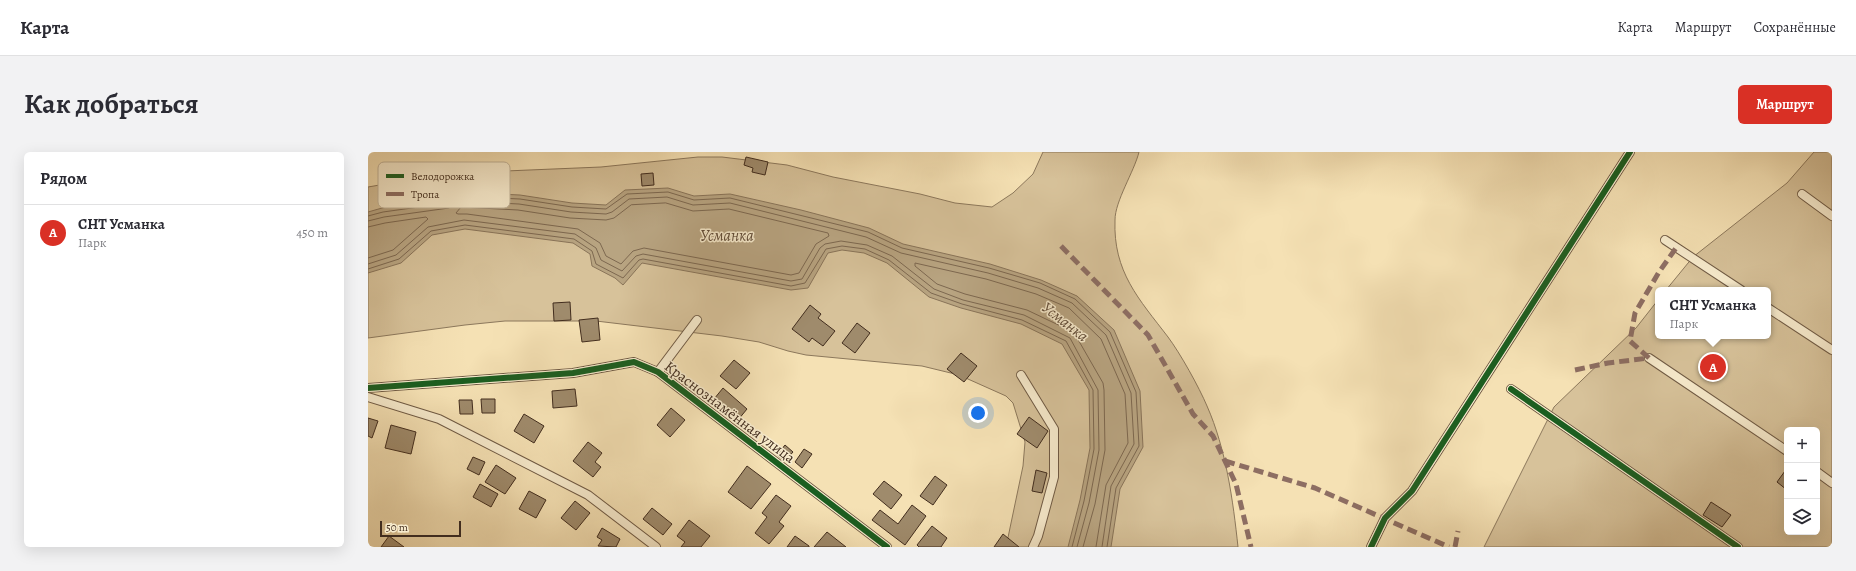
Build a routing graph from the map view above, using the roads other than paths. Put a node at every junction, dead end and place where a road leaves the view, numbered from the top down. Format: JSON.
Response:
{"nodes":[{"id":1,"x":1630,"y":152,"type":"edge"},
{"id":2,"x":1802,"y":194,"type":"dead end"},
{"id":3,"x":1832,"y":216,"type":"edge"},
{"id":4,"x":1665,"y":240,"type":"dead end"},
{"id":5,"x":1736,"y":287,"type":"edge"},
{"id":6,"x":1771,"y":310,"type":"edge"},
{"id":7,"x":697,"y":320,"type":"dead end"},
{"id":8,"x":1832,"y":350,"type":"edge"},
{"id":9,"x":1649,"y":358,"type":"dead end"},
{"id":10,"x":658,"y":372,"type":"junction"},
{"id":11,"x":1021,"y":375,"type":"dead end"},
{"id":12,"x":368,"y":388,"type":"edge"},
{"id":13,"x":1510,"y":389,"type":"dead end"},
{"id":14,"x":368,"y":397,"type":"edge"},
{"id":15,"x":1784,"y":449,"type":"edge"},
{"id":16,"x":1820,"y":474,"type":"edge"},
{"id":17,"x":1832,"y":482,"type":"edge"},
{"id":18,"x":656,"y":547,"type":"edge"},
{"id":19,"x":887,"y":547,"type":"edge"},
{"id":20,"x":1033,"y":547,"type":"edge"},
{"id":21,"x":1371,"y":547,"type":"edge"},
{"id":22,"x":1738,"y":547,"type":"edge"}],
"edges":[{"from":1,"to":21,"type":"street"},
{"from":2,"to":3,"type":"street"},
{"from":4,"to":5,"type":"street"},
{"from":6,"to":8,"type":"street"},
{"from":7,"to":10,"type":"street"},
{"from":9,"to":15,"type":"street"},
{"from":10,"to":12,"type":"street","name":"Краснознамённая улица"},
{"from":10,"to":19,"type":"street","name":"Краснознамённая улица"},
{"from":11,"to":20,"type":"street"},
{"from":13,"to":22,"type":"street"},
{"from":14,"to":18,"type":"street"},
{"from":16,"to":17,"type":"street"}]}
